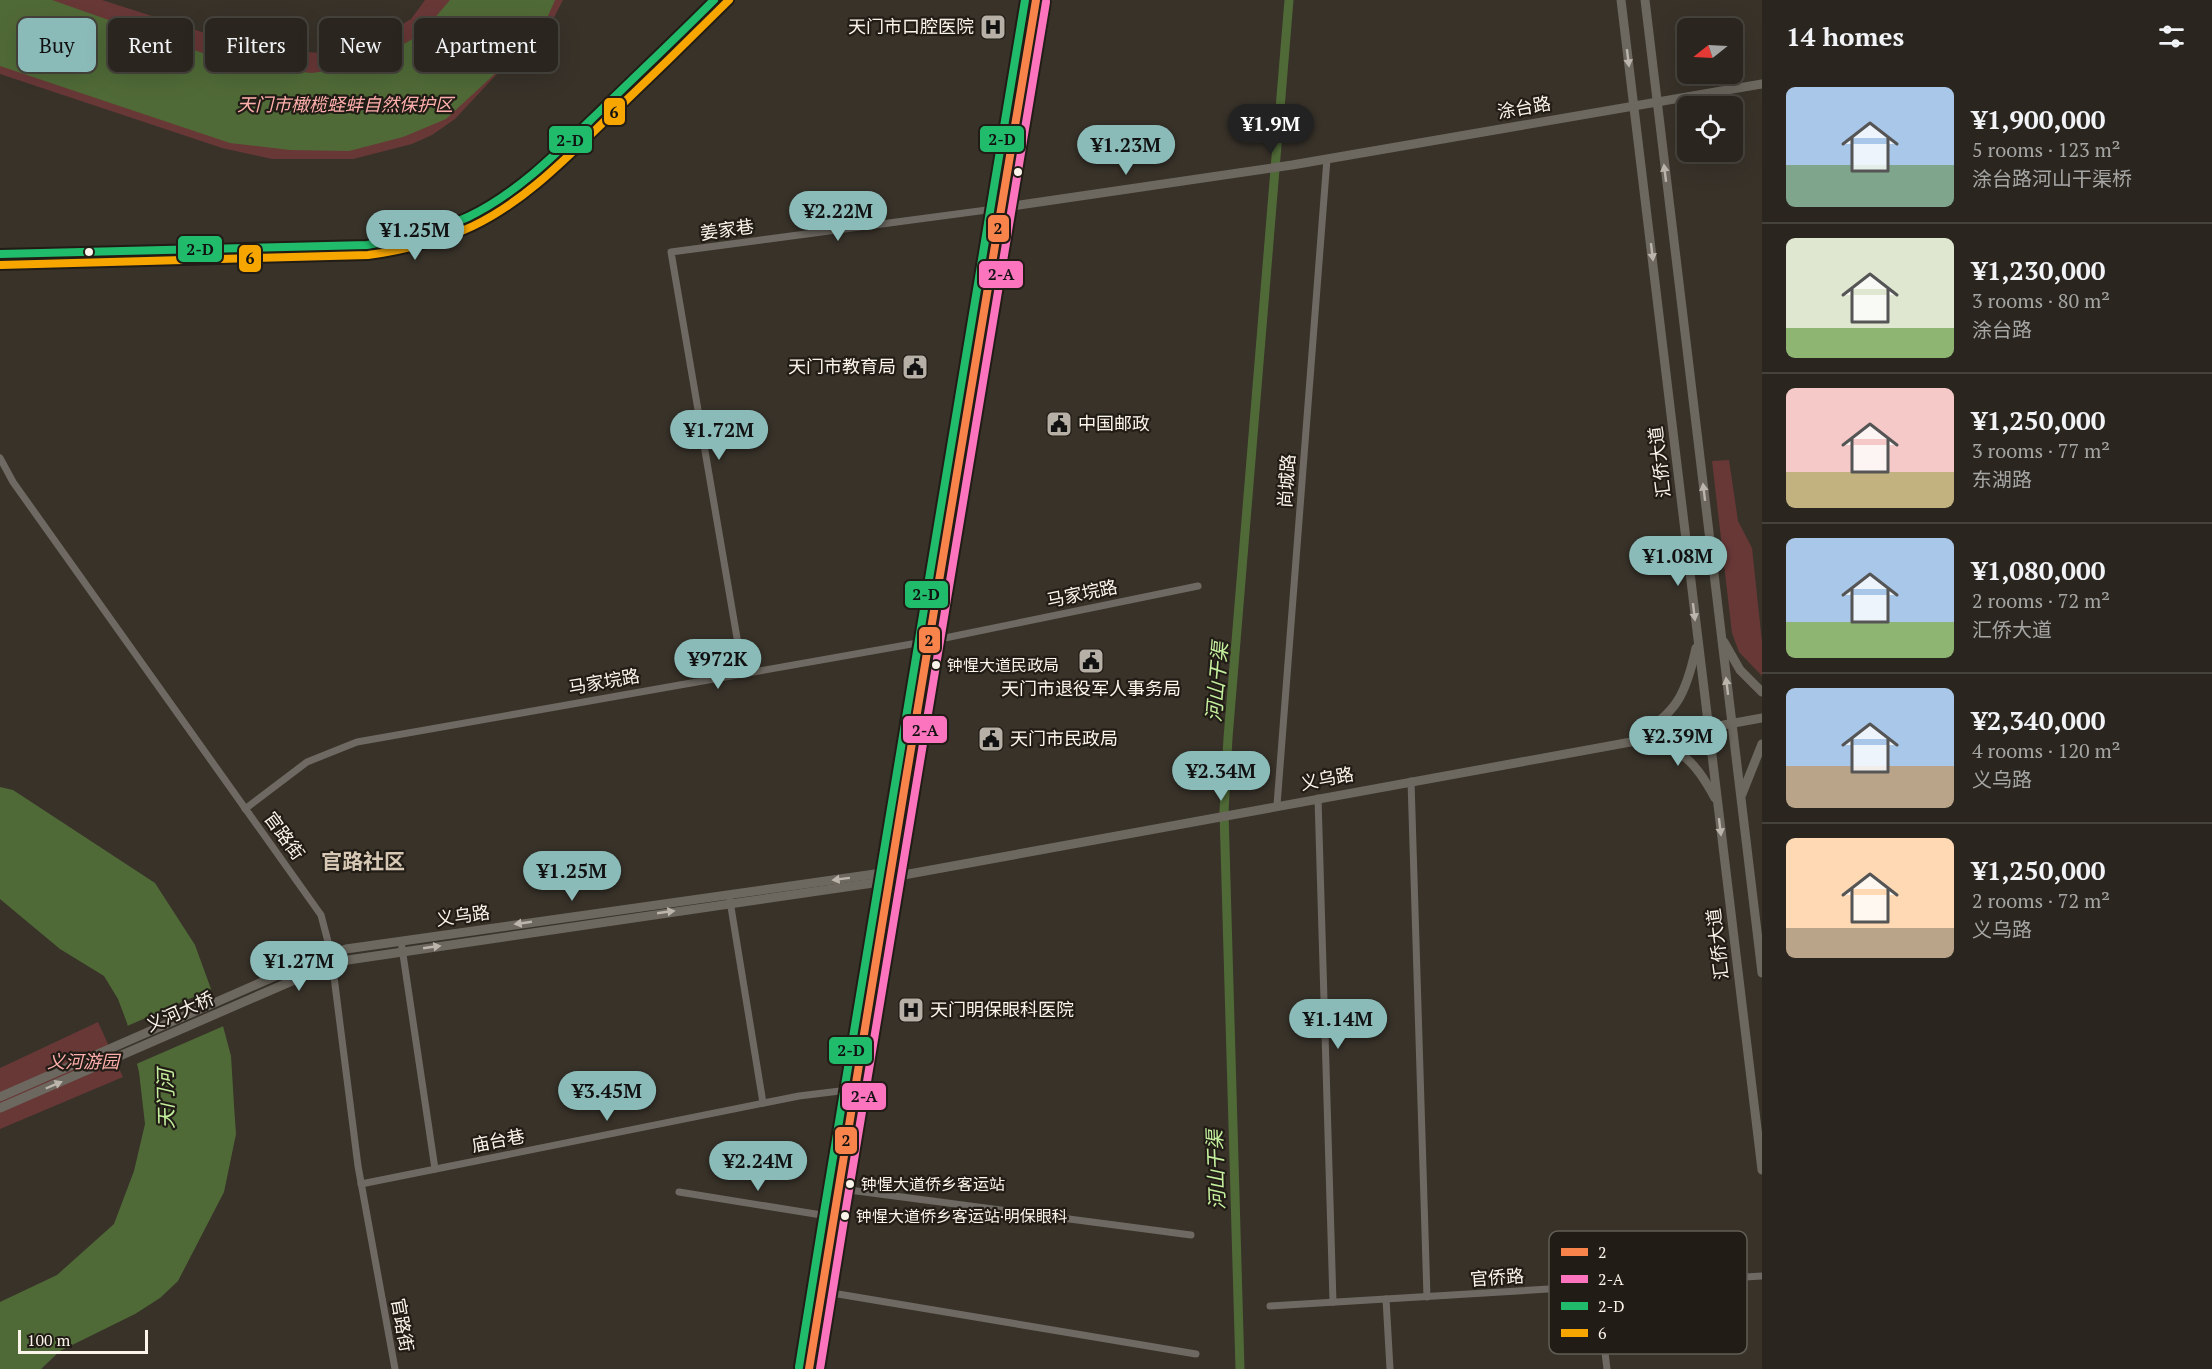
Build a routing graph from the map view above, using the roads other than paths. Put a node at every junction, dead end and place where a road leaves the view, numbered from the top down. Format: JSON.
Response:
{"nodes":[{"id":1,"x":721,"y":0,"type":"edge"},
{"id":2,"x":729,"y":0,"type":"edge"},
{"id":3,"x":1029,"y":0,"type":"edge"},
{"id":4,"x":1036,"y":0,"type":"edge"},
{"id":5,"x":1046,"y":0,"type":"edge"},
{"id":6,"x":1053,"y":0,"type":"edge"},
{"id":7,"x":1622,"y":0,"type":"edge"},
{"id":8,"x":1645,"y":0,"type":"edge"},
{"id":9,"x":1762,"y":84,"type":"edge"},
{"id":10,"x":1657,"y":102,"type":"junction"},
{"id":11,"x":1634,"y":105,"type":"junction"},
{"id":12,"x":1327,"y":159,"type":"junction"},
{"id":13,"x":1006,"y":207,"type":"junction"},
{"id":14,"x":0,"y":258,"type":"edge"},
{"id":15,"x":0,"y":265,"type":"edge"},
{"id":16,"x":0,"y":458,"type":"edge"},
{"id":17,"x":959,"y":494,"type":"junction"},
{"id":18,"x":1198,"y":586,"type":"dead end"},
{"id":19,"x":1722,"y":637,"type":"junction"},
{"id":20,"x":935,"y":639,"type":"junction"},
{"id":21,"x":1698,"y":640,"type":"junction"},
{"id":22,"x":743,"y":673,"type":"junction"},
{"id":23,"x":1762,"y":692,"type":"edge"},
{"id":24,"x":1762,"y":718,"type":"edge"},
{"id":25,"x":1732,"y":723,"type":"junction"},
{"id":26,"x":1708,"y":727,"type":"junction"},
{"id":27,"x":1632,"y":740,"type":"junction"},
{"id":28,"x":1762,"y":744,"type":"edge"},
{"id":29,"x":1410,"y":781,"type":"junction"},
{"id":30,"x":1741,"y":797,"type":"junction"},
{"id":31,"x":1317,"y":798,"type":"junction"},
{"id":32,"x":1718,"y":802,"type":"junction"},
{"id":33,"x":1277,"y":806,"type":"junction"},
{"id":34,"x":246,"y":809,"type":"junction"},
{"id":35,"x":891,"y":877,"type":"junction"},
{"id":36,"x":729,"y":898,"type":"junction"},
{"id":37,"x":402,"y":946,"type":"junction"},
{"id":38,"x":332,"y":953,"type":"junction"},
{"id":39,"x":881,"y":954,"type":"junction"},
{"id":40,"x":333,"y":964,"type":"junction"},
{"id":41,"x":1762,"y":973,"type":"edge"},
{"id":42,"x":252,"y":986,"type":"joint"},
{"id":43,"x":256,"y":996,"type":"joint"},
{"id":44,"x":851,"y":1092,"type":"junction"},
{"id":45,"x":0,"y":1097,"type":"edge"},
{"id":46,"x":763,"y":1103,"type":"junction"},
{"id":47,"x":0,"y":1108,"type":"edge"},
{"id":48,"x":435,"y":1169,"type":"junction"},
{"id":49,"x":1762,"y":1170,"type":"edge"},
{"id":50,"x":361,"y":1184,"type":"junction"},
{"id":51,"x":852,"y":1190,"type":"junction"},
{"id":52,"x":679,"y":1192,"type":"dead end"},
{"id":53,"x":831,"y":1216,"type":"junction"},
{"id":54,"x":1191,"y":1235,"type":"dead end"},
{"id":55,"x":1762,"y":1276,"type":"edge"},
{"id":56,"x":1747,"y":1277,"type":"edge"},
{"id":57,"x":1549,"y":1290,"type":"edge"},
{"id":58,"x":835,"y":1294,"type":"junction"},
{"id":59,"x":1427,"y":1297,"type":"junction"},
{"id":60,"x":1386,"y":1299,"type":"junction"},
{"id":61,"x":1333,"y":1302,"type":"junction"},
{"id":62,"x":1270,"y":1306,"type":"dead end"},
{"id":63,"x":1196,"y":1354,"type":"dead end"},
{"id":64,"x":1605,"y":1354,"type":"edge"},
{"id":65,"x":394,"y":1369,"type":"edge"},
{"id":66,"x":802,"y":1369,"type":"edge"},
{"id":67,"x":809,"y":1369,"type":"edge"},
{"id":68,"x":819,"y":1369,"type":"edge"},
{"id":69,"x":826,"y":1369,"type":"edge"},
{"id":70,"x":1390,"y":1369,"type":"edge"},
{"id":71,"x":1607,"y":1369,"type":"edge"}],
"edges":[{"from":1,"to":14,"type":"main road"},
{"from":2,"to":15,"type":"main road"},
{"from":3,"to":13,"type":"highway"},
{"from":4,"to":13,"type":"highway"},
{"from":5,"to":13,"type":"highway"},
{"from":6,"to":13,"type":"highway"},
{"from":7,"to":11,"type":"main road","name":"汇侨大道","one_way":true},
{"from":8,"to":10,"type":"main road"},
{"from":9,"to":10,"type":"main road","name":"涂台路"},
{"from":10,"to":11,"type":"main road","name":"涂台路"},
{"from":19,"to":10,"type":"main road","one_way":true},
{"from":11,"to":12,"type":"main road","name":"涂台路"},
{"from":11,"to":21,"type":"main road","name":"汇侨大道","one_way":true},
{"from":12,"to":13,"type":"main road","name":"涂台路"},
{"from":12,"to":33,"type":"street","name":"尚城路"},
{"from":13,"to":17,"type":"highway"},
{"from":13,"to":17,"type":"highway"},
{"from":13,"to":22,"type":"street","name":"姜家巷"},
{"from":16,"to":34,"type":"street","name":"官路街"},
{"from":17,"to":20,"type":"highway"},
{"from":18,"to":20,"type":"street","name":"马家垸路"},
{"from":19,"to":23,"type":"main road"},
{"from":25,"to":19,"type":"main road","one_way":true},
{"from":20,"to":22,"type":"street","name":"马家垸路"},
{"from":20,"to":35,"type":"highway"},
{"from":21,"to":26,"type":"main road","name":"汇侨大道"},
{"from":21,"to":27,"type":"main road"},
{"from":22,"to":34,"type":"street","name":"马家垸路"},
{"from":24,"to":25,"type":"main road","name":"义乌路"},
{"from":25,"to":26,"type":"main road","name":"义乌路"},
{"from":25,"to":30,"type":"main road"},
{"from":26,"to":27,"type":"main road","name":"义乌路"},
{"from":26,"to":32,"type":"main road","name":"汇侨大道"},
{"from":27,"to":29,"type":"main road","name":"义乌路"},
{"from":27,"to":32,"type":"main road"},
{"from":28,"to":30,"type":"main road"},
{"from":29,"to":31,"type":"main road","name":"义乌路"},
{"from":29,"to":59,"type":"street"},
{"from":30,"to":41,"type":"main road"},
{"from":31,"to":33,"type":"main road","name":"义乌路"},
{"from":31,"to":61,"type":"street"},
{"from":32,"to":49,"type":"main road","name":"汇侨大道","one_way":true},
{"from":33,"to":35,"type":"main road","name":"义乌路"},
{"from":34,"to":38,"type":"street","name":"官路街"},
{"from":35,"to":36,"type":"main road","name":"义乌路"},
{"from":35,"to":39,"type":"highway"},
{"from":36,"to":37,"type":"main road","name":"义乌路"},
{"from":36,"to":46,"type":"street"},
{"from":37,"to":38,"type":"main road","name":"义乌路"},
{"from":37,"to":40,"type":"main road","name":"义乌路"},
{"from":37,"to":48,"type":"street"},
{"from":38,"to":40,"type":"street","name":"官路街"},
{"from":38,"to":42,"type":"main road","name":"义乌路"},
{"from":39,"to":44,"type":"highway"},
{"from":39,"to":51,"type":"highway"},
{"from":40,"to":43,"type":"main road","name":"义乌路"},
{"from":40,"to":50,"type":"street","name":"官路街"},
{"from":42,"to":45,"type":"main road","name":"义河大桥"},
{"from":47,"to":43,"type":"main road","name":"义河大桥","one_way":true},
{"from":44,"to":46,"type":"street","name":"庙台巷"},
{"from":44,"to":53,"type":"highway"},
{"from":46,"to":48,"type":"street","name":"庙台巷"},
{"from":48,"to":50,"type":"street","name":"庙台巷"},
{"from":50,"to":65,"type":"street","name":"官路街"},
{"from":51,"to":54,"type":"street"},
{"from":51,"to":58,"type":"highway"},
{"from":52,"to":53,"type":"street"},
{"from":53,"to":66,"type":"highway"},
{"from":53,"to":67,"type":"highway"},
{"from":55,"to":56,"type":"street","name":"官侨路"},
{"from":57,"to":59,"type":"street","name":"官侨路"},
{"from":58,"to":63,"type":"street"},
{"from":58,"to":68,"type":"highway"},
{"from":58,"to":69,"type":"highway"},
{"from":59,"to":60,"type":"street","name":"官侨路"},
{"from":60,"to":61,"type":"street","name":"官侨路"},
{"from":60,"to":70,"type":"street"},
{"from":61,"to":62,"type":"street","name":"官侨路"},
{"from":64,"to":71,"type":"street"}]}
